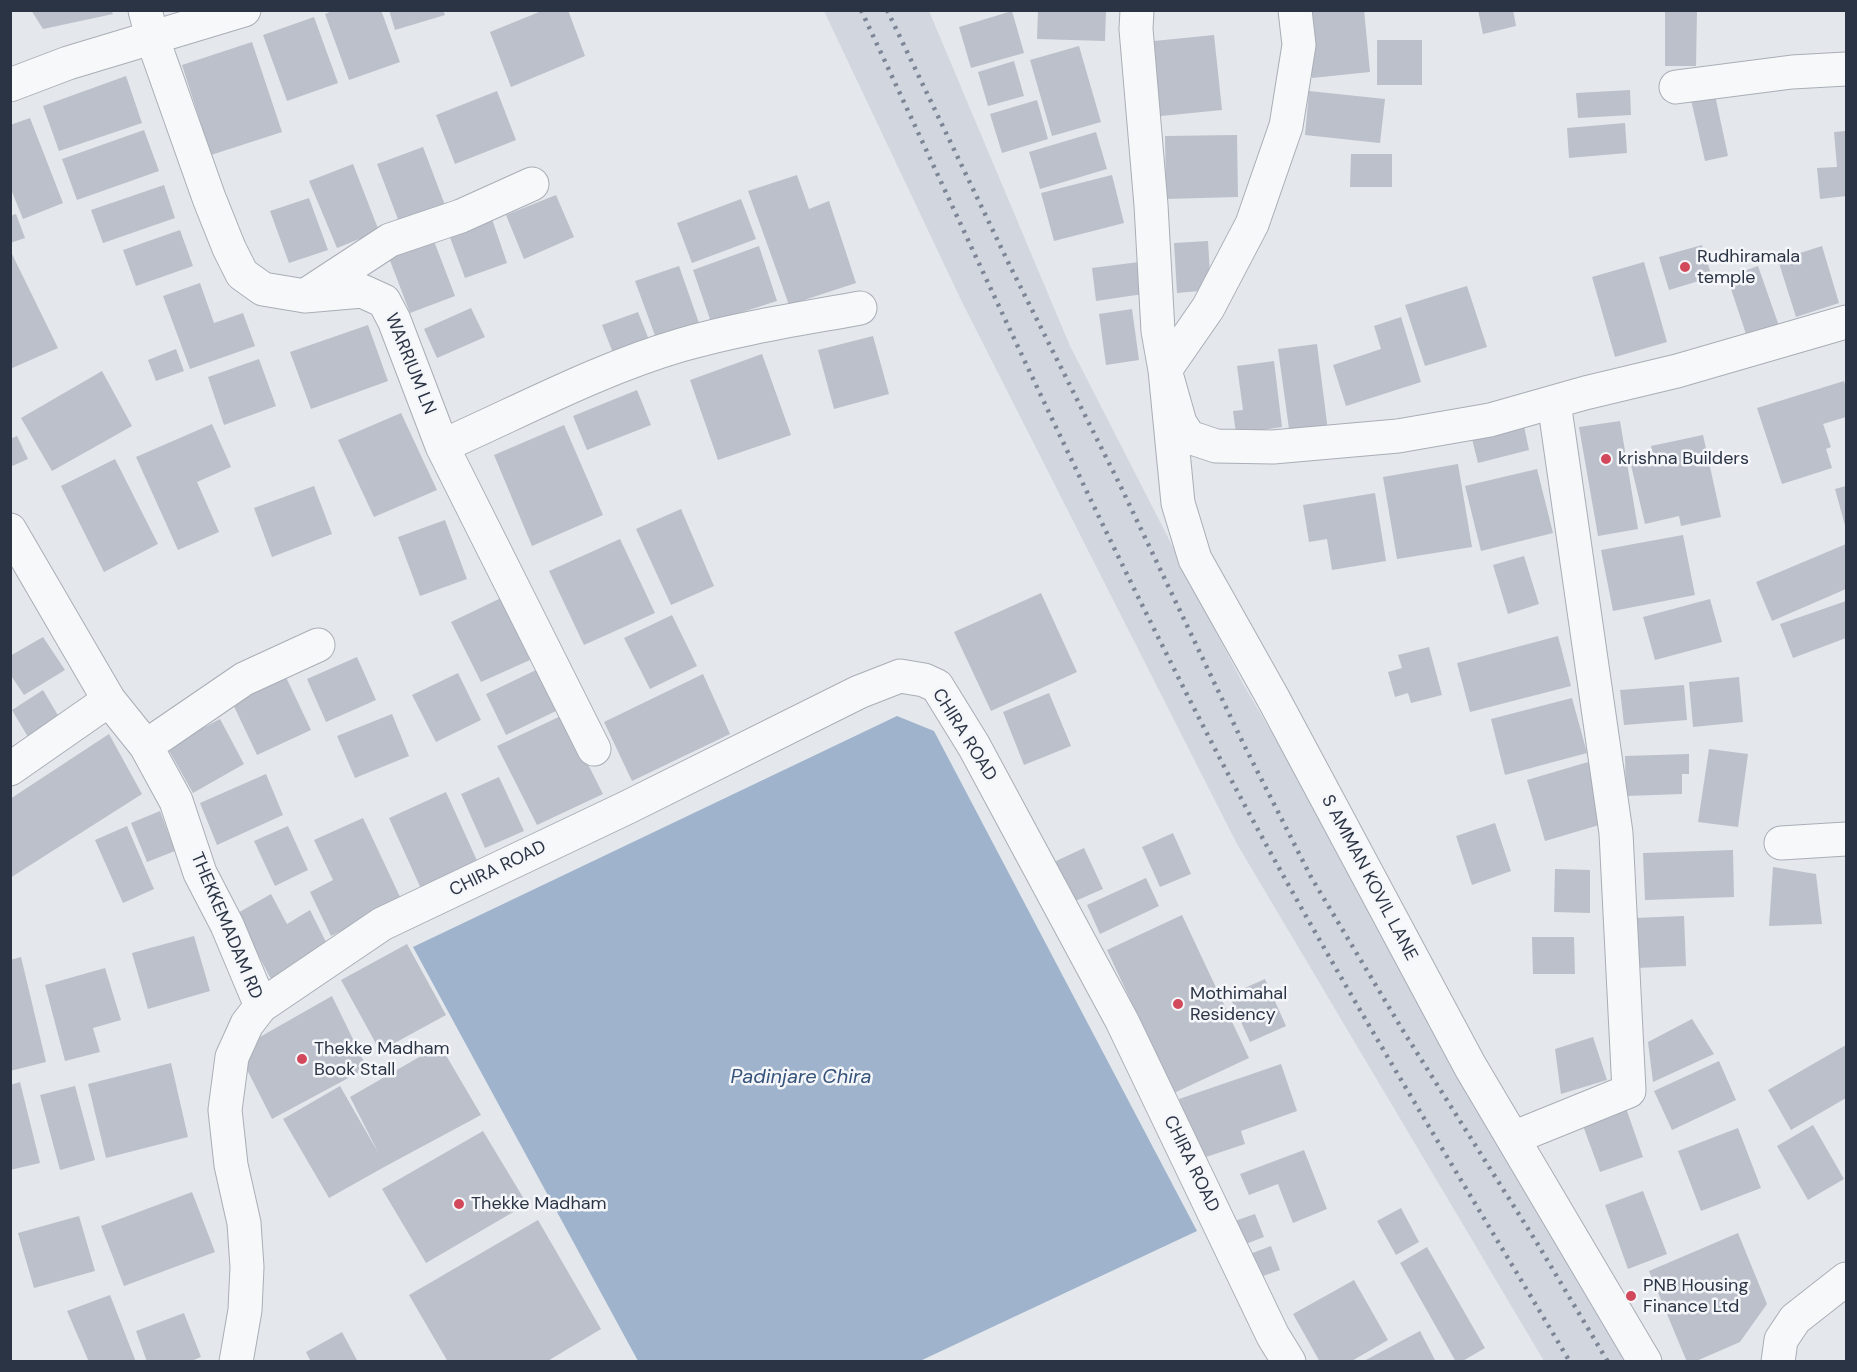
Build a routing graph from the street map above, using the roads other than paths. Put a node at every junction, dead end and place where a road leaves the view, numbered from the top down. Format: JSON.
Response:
{"nodes":[{"id":1,"x":244,"y":10,"type":"edge"},
{"id":2,"x":1137,"y":10,"type":"edge"},
{"id":3,"x":1295,"y":10,"type":"edge"},
{"id":4,"x":149,"y":24,"type":"edge"},
{"id":5,"x":1846,"y":69,"type":"edge"},
{"id":6,"x":10,"y":85,"type":"edge"},
{"id":7,"x":1676,"y":87,"type":"dead end"},
{"id":8,"x":532,"y":184,"type":"dead end"},
{"id":9,"x":305,"y":296,"type":"junction"},
{"id":10,"x":860,"y":308,"type":"dead end"},
{"id":11,"x":1846,"y":322,"type":"edge"},
{"id":12,"x":1165,"y":370,"type":"junction"},
{"id":13,"x":1554,"y":402,"type":"junction"},
{"id":14,"x":442,"y":446,"type":"junction"},
{"id":15,"x":10,"y":530,"type":"edge"},
{"id":16,"x":318,"y":645,"type":"dead end"},
{"id":17,"x":109,"y":700,"type":"junction"},
{"id":18,"x":146,"y":746,"type":"junction"},
{"id":19,"x":594,"y":749,"type":"dead end"},
{"id":20,"x":10,"y":769,"type":"edge"},
{"id":21,"x":1846,"y":839,"type":"edge"},
{"id":22,"x":1781,"y":843,"type":"dead end"},
{"id":23,"x":261,"y":1006,"type":"junction"},
{"id":24,"x":1513,"y":1138,"type":"junction"},
{"id":25,"x":1846,"y":1279,"type":"edge"},
{"id":26,"x":236,"y":1362,"type":"edge"},
{"id":27,"x":1289,"y":1362,"type":"edge"},
{"id":28,"x":1644,"y":1362,"type":"edge"},
{"id":29,"x":1778,"y":1362,"type":"edge"}],
"edges":[{"from":1,"to":4,"type":"street"},
{"from":2,"to":12,"type":"street"},
{"from":3,"to":12,"type":"street"},
{"from":4,"to":6,"type":"street"},
{"from":4,"to":9,"type":"street","name":"WARRIUM LN"},
{"from":5,"to":7,"type":"street"},
{"from":8,"to":9,"type":"street"},
{"from":9,"to":14,"type":"street","name":"WARRIUM LN"},
{"from":10,"to":14,"type":"street"},
{"from":11,"to":13,"type":"street"},
{"from":12,"to":13,"type":"street"},
{"from":12,"to":24,"type":"street","name":"S AMMAN KOVIL LANE"},
{"from":13,"to":24,"type":"street"},
{"from":14,"to":19,"type":"street","name":"WARRIUM LN"},
{"from":15,"to":17,"type":"street","name":"THEKKEMADAM RD"},
{"from":16,"to":18,"type":"street"},
{"from":17,"to":18,"type":"street","name":"THEKKEMADAM RD"},
{"from":17,"to":20,"type":"street"},
{"from":18,"to":23,"type":"street","name":"THEKKEMADAM RD"},
{"from":21,"to":22,"type":"street"},
{"from":23,"to":26,"type":"street","name":"THEKKEMADAM RD"},
{"from":23,"to":27,"type":"street","name":"CHIRA ROAD"},
{"from":24,"to":28,"type":"street","name":"S AMMAN KOVIL LANE"},
{"from":25,"to":29,"type":"street"}]}
